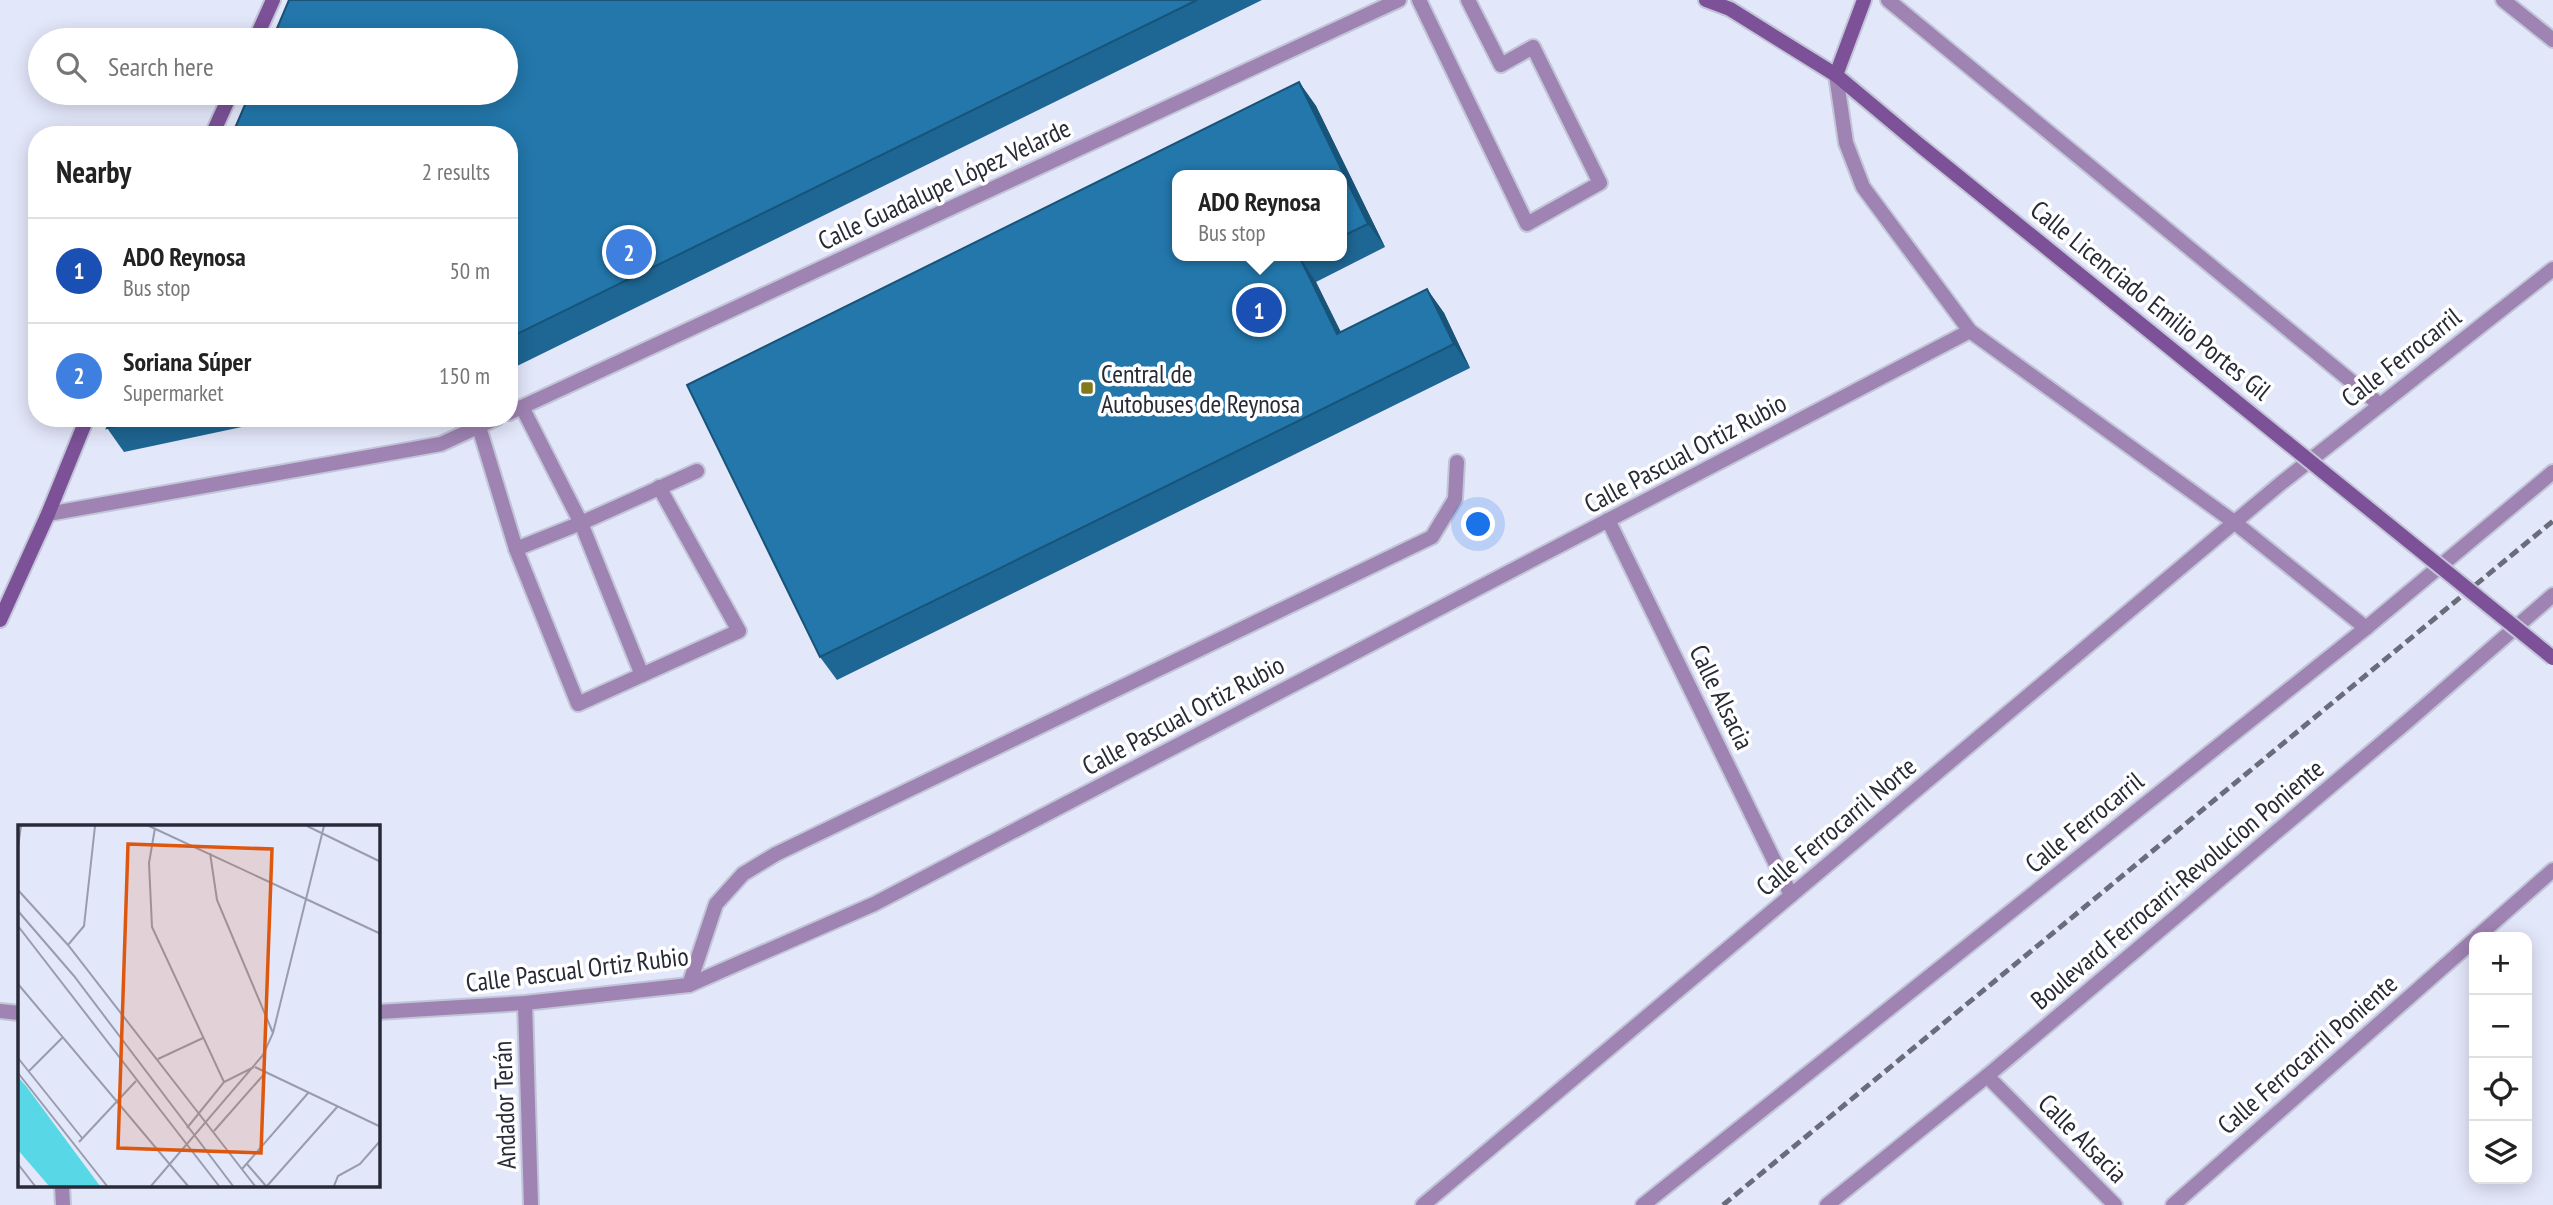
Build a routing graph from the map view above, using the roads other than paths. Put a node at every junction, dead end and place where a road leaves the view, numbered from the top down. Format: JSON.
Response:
{"nodes":[{"id":1,"x":272,"y":0,"type":"edge"},
{"id":2,"x":1399,"y":0,"type":"edge"},
{"id":3,"x":1419,"y":0,"type":"edge"},
{"id":4,"x":1468,"y":0,"type":"edge"},
{"id":5,"x":1706,"y":0,"type":"edge"},
{"id":6,"x":1864,"y":0,"type":"edge"},
{"id":7,"x":1888,"y":0,"type":"edge"},
{"id":8,"x":2503,"y":0,"type":"edge"},
{"id":9,"x":260,"y":28,"type":"edge"},
{"id":10,"x":2553,"y":40,"type":"edge"},
{"id":11,"x":1836,"y":75,"type":"junction"},
{"id":12,"x":226,"y":105,"type":"edge"},
{"id":13,"x":216,"y":126,"type":"edge"},
{"id":14,"x":2553,"y":269,"type":"edge"},
{"id":15,"x":1970,"y":331,"type":"junction"},
{"id":16,"x":2380,"y":405,"type":"junction"},
{"id":17,"x":518,"y":409,"type":"edge"},
{"id":18,"x":518,"y":415,"type":"edge"},
{"id":19,"x":83,"y":427,"type":"edge"},
{"id":20,"x":477,"y":427,"type":"edge"},
{"id":21,"x":479,"y":427,"type":"edge"},
{"id":22,"x":1457,"y":462,"type":"dead end"},
{"id":23,"x":697,"y":471,"type":"dead end"},
{"id":24,"x":2553,"y":472,"type":"edge"},
{"id":25,"x":2280,"y":484,"type":"joint"},
{"id":26,"x":659,"y":487,"type":"junction"},
{"id":27,"x":48,"y":514,"type":"junction"},
{"id":28,"x":1608,"y":520,"type":"junction"},
{"id":29,"x":2234,"y":522,"type":"junction"},
{"id":30,"x":581,"y":523,"type":"junction"},
{"id":31,"x":516,"y":549,"type":"junction"},
{"id":32,"x":2553,"y":595,"type":"edge"},
{"id":33,"x":0,"y":620,"type":"edge"},
{"id":34,"x":2366,"y":628,"type":"junction"},
{"id":35,"x":2553,"y":658,"type":"edge"},
{"id":36,"x":642,"y":676,"type":"junction"},
{"id":37,"x":2553,"y":870,"type":"edge"},
{"id":38,"x":1791,"y":895,"type":"junction"},
{"id":39,"x":2484,"y":932,"type":"edge"},
{"id":40,"x":2469,"y":945,"type":"edge"},
{"id":41,"x":689,"y":985,"type":"junction"},
{"id":42,"x":525,"y":1003,"type":"junction"},
{"id":43,"x":0,"y":1011,"type":"edge"},
{"id":44,"x":380,"y":1012,"type":"edge"},
{"id":45,"x":18,"y":1013,"type":"edge"},
{"id":46,"x":1987,"y":1076,"type":"junction"},
{"id":47,"x":531,"y":1205,"type":"edge"},
{"id":48,"x":1423,"y":1205,"type":"edge"},
{"id":49,"x":1643,"y":1205,"type":"edge"},
{"id":50,"x":1827,"y":1205,"type":"edge"},
{"id":51,"x":2115,"y":1205,"type":"edge"},
{"id":52,"x":2173,"y":1205,"type":"edge"}],
"edges":[{"from":1,"to":9,"type":"main road"},
{"from":2,"to":17,"type":"street","name":"Calle Guadalupe López Velarde"},
{"from":3,"to":4,"type":"street"},
{"from":5,"to":11,"type":"main road","name":"Calle Licenciado Emilio Portes Gil"},
{"from":6,"to":11,"type":"main road"},
{"from":7,"to":16,"type":"street"},
{"from":8,"to":10,"type":"street"},
{"from":11,"to":15,"type":"street"},
{"from":11,"to":35,"type":"main road","name":"Calle Licenciado Emilio Portes Gil","bridge":true},
{"from":12,"to":13,"type":"main road"},
{"from":14,"to":16,"type":"street","name":"Calle Ferrocarril"},
{"from":15,"to":28,"type":"street","name":"Calle Pascual Ortiz Rubio"},
{"from":15,"to":29,"type":"street"},
{"from":16,"to":25,"type":"street","name":"Calle Ferrocarril"},
{"from":18,"to":30,"type":"street"},
{"from":19,"to":27,"type":"main road"},
{"from":20,"to":27,"type":"street"},
{"from":21,"to":31,"type":"street"},
{"from":22,"to":41,"type":"street"},
{"from":23,"to":26,"type":"street"},
{"from":24,"to":34,"type":"street","name":"Calle Ferrocarril"},
{"from":25,"to":29,"type":"street","name":"Calle Ferrocarril Norte"},
{"from":26,"to":30,"type":"street"},
{"from":26,"to":36,"type":"street"},
{"from":27,"to":33,"type":"main road"},
{"from":28,"to":38,"type":"street","name":"Calle Alsacia"},
{"from":28,"to":41,"type":"street","name":"Calle Pascual Ortiz Rubio"},
{"from":29,"to":34,"type":"street"},
{"from":29,"to":38,"type":"street","name":"Calle Ferrocarril Norte"},
{"from":30,"to":31,"type":"street"},
{"from":30,"to":36,"type":"street"},
{"from":31,"to":36,"type":"street"},
{"from":32,"to":46,"type":"street","name":"Boulevard Ferrocarri-Revolucion Poniente"},
{"from":34,"to":49,"type":"street","name":"Calle Ferrocarril"},
{"from":37,"to":39,"type":"street","name":"Calle Ferrocarril Poniente"},
{"from":38,"to":48,"type":"street","name":"Calle Ferrocarril Norte"},
{"from":40,"to":52,"type":"street","name":"Calle Ferrocarril Poniente"},
{"from":41,"to":42,"type":"street","name":"Calle Pascual Ortiz Rubio"},
{"from":42,"to":44,"type":"street","name":"Calle Pascual Ortiz Rubio"},
{"from":42,"to":47,"type":"street","name":"Andador Terán"},
{"from":43,"to":45,"type":"street"},
{"from":46,"to":50,"type":"street","name":"Boulevard Ferrocarri-Revolucion Poniente"},
{"from":46,"to":51,"type":"street","name":"Calle Alsacia"}]}
